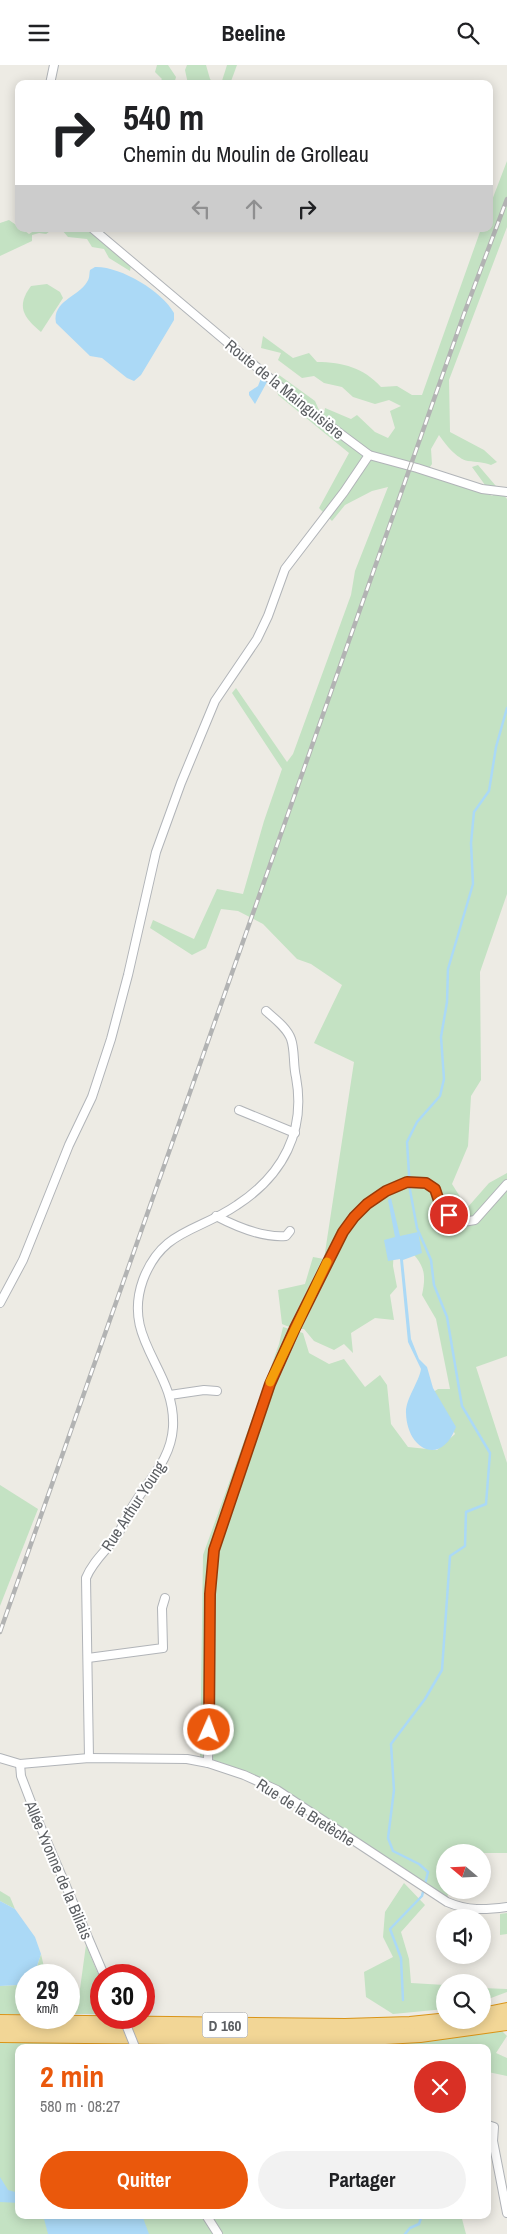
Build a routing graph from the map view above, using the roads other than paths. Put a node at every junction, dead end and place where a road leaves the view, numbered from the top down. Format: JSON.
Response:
{"nodes":[{"id":1,"x":54,"y":65,"type":"edge"},
{"id":2,"x":51,"y":80,"type":"edge"},
{"id":3,"x":98,"y":232,"type":"edge"},
{"id":4,"x":369,"y":455,"type":"junction"},
{"id":5,"x":507,"y":492,"type":"edge"},
{"id":6,"x":266,"y":1011,"type":"dead end"},
{"id":7,"x":239,"y":1110,"type":"dead end"},
{"id":8,"x":295,"y":1133,"type":"junction"},
{"id":9,"x":507,"y":1184,"type":"edge"},
{"id":10,"x":216,"y":1216,"type":"junction"},
{"id":11,"x":290,"y":1231,"type":"dead end"},
{"id":12,"x":0,"y":1303,"type":"edge"},
{"id":13,"x":217,"y":1391,"type":"dead end"},
{"id":14,"x":170,"y":1395,"type":"junction"},
{"id":15,"x":165,"y":1598,"type":"dead end"},
{"id":16,"x":88,"y":1658,"type":"junction"},
{"id":17,"x":0,"y":1758,"type":"edge"},
{"id":18,"x":89,"y":1758,"type":"junction"},
{"id":19,"x":20,"y":1763,"type":"junction"},
{"id":20,"x":208,"y":1763,"type":"junction"},
{"id":21,"x":507,"y":1907,"type":"edge"},
{"id":22,"x":99,"y":1964,"type":"edge"},
{"id":23,"x":507,"y":2010,"type":"edge"},
{"id":24,"x":491,"y":2013,"type":"edge"},
{"id":25,"x":436,"y":2021,"type":"edge"},
{"id":26,"x":0,"y":2022,"type":"edge"},
{"id":27,"x":507,"y":2023,"type":"edge"},
{"id":28,"x":128,"y":2029,"type":"edge"},
{"id":29,"x":0,"y":2035,"type":"edge"},
{"id":30,"x":134,"y":2044,"type":"edge"},
{"id":31,"x":491,"y":2126,"type":"edge"},
{"id":32,"x":507,"y":2213,"type":"edge"},
{"id":33,"x":209,"y":2219,"type":"edge"},
{"id":34,"x":218,"y":2234,"type":"edge"}],
"edges":[{"from":1,"to":2,"type":"street"},
{"from":3,"to":4,"type":"street","name":"Route de la Mainguisière"},
{"from":4,"to":5,"type":"street","name":"Route de la Mainguisière"},
{"from":4,"to":12,"type":"street"},
{"from":6,"to":8,"type":"street","name":"Rue Arthur Young"},
{"from":7,"to":8,"type":"street"},
{"from":8,"to":10,"type":"street","name":"Rue Arthur Young"},
{"from":9,"to":20,"type":"street"},
{"from":10,"to":11,"type":"street"},
{"from":10,"to":14,"type":"street","name":"Rue Arthur Young"},
{"from":13,"to":14,"type":"street"},
{"from":14,"to":16,"type":"street","name":"Rue Arthur Young"},
{"from":15,"to":16,"type":"street"},
{"from":16,"to":18,"type":"street","name":"Rue Arthur Young"},
{"from":17,"to":19,"type":"street","name":"Rue de la Bretèche"},
{"from":18,"to":19,"type":"street","name":"Rue de la Bretèche"},
{"from":18,"to":20,"type":"street","name":"Rue de la Bretèche"},
{"from":19,"to":22,"type":"street","name":"Allée Yvonne de la Biliais"},
{"from":20,"to":21,"type":"street","name":"Rue de la Bretèche"},
{"from":23,"to":24,"type":"highway"},
{"from":25,"to":26,"type":"highway","number":"D 160"},
{"from":27,"to":29,"type":"highway","number":"D 160"},
{"from":28,"to":30,"type":"street","bridge":true},
{"from":31,"to":32,"type":"street"},
{"from":33,"to":34,"type":"street"}]}
